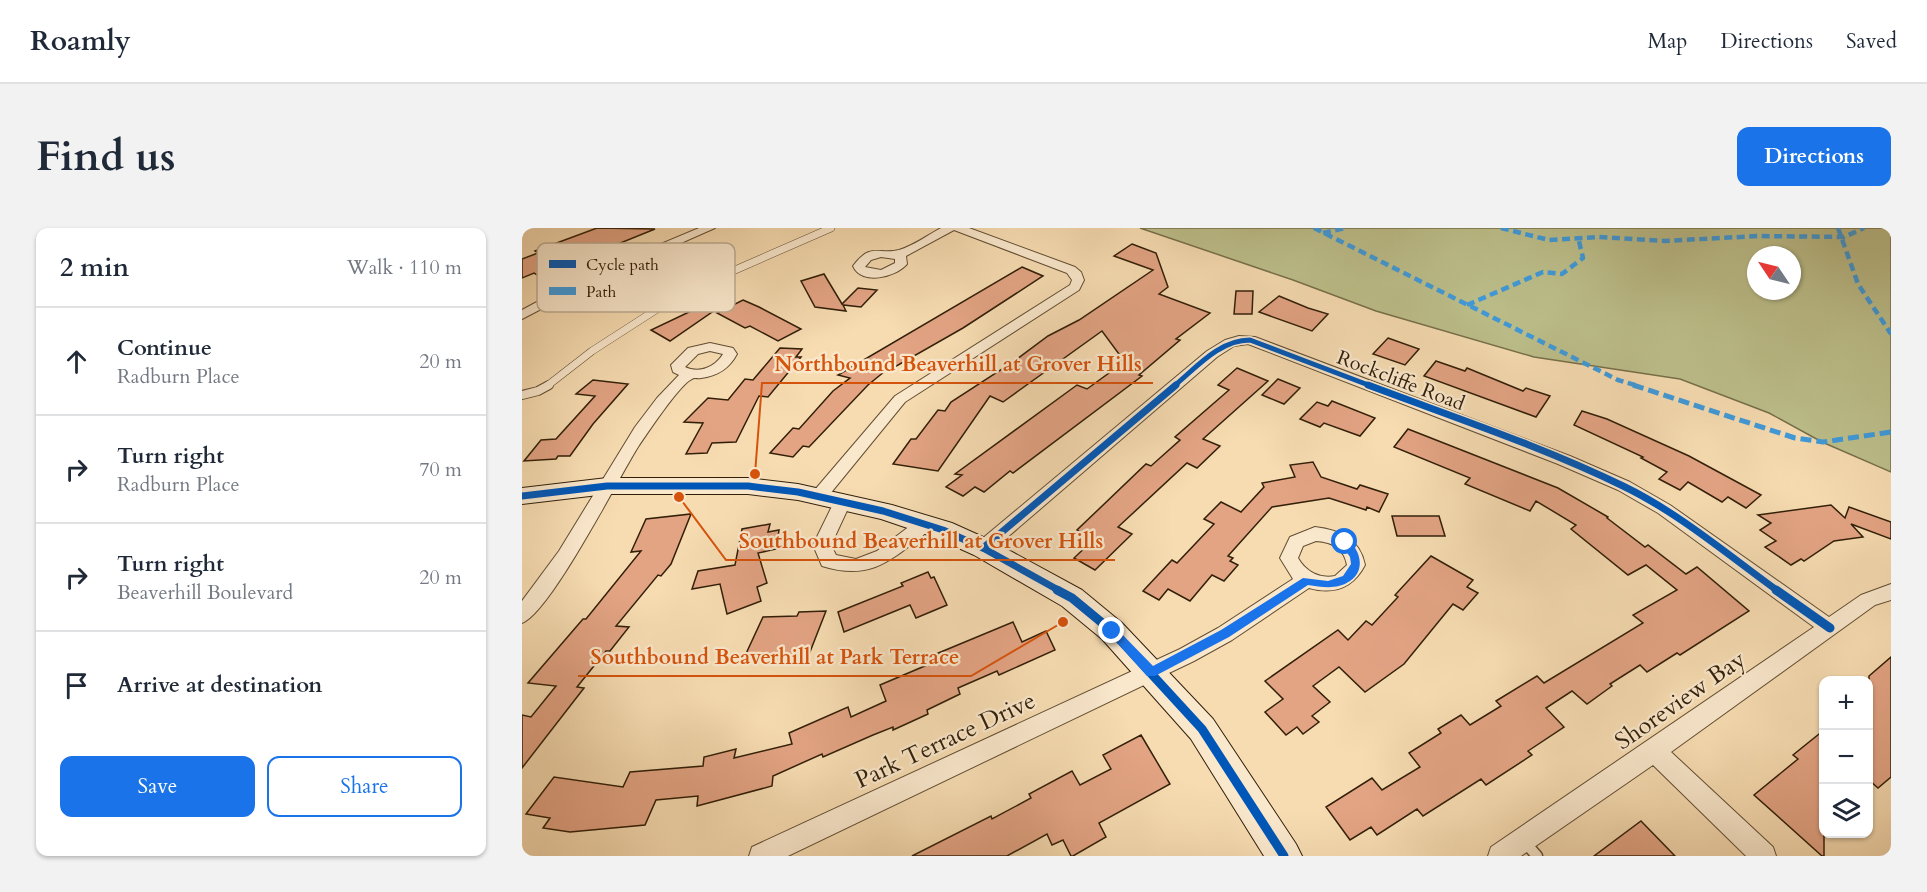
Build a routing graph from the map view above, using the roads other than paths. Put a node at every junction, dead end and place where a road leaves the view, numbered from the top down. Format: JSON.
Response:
{"nodes":[{"id":1,"x":709,"y":228,"type":"edge"},
{"id":2,"x":831,"y":228,"type":"edge"},
{"id":3,"x":950,"y":228,"type":"edge"},
{"id":4,"x":959,"y":228,"type":"edge"},
{"id":5,"x":674,"y":243,"type":"edge"},
{"id":6,"x":898,"y":255,"type":"dead end"},
{"id":7,"x":735,"y":271,"type":"edge"},
{"id":8,"x":537,"y":307,"type":"edge"},
{"id":9,"x":653,"y":312,"type":"edge"},
{"id":10,"x":522,"y":315,"type":"edge"},
{"id":11,"x":688,"y":374,"type":"dead end"},
{"id":12,"x":522,"y":395,"type":"edge"},
{"id":13,"x":607,"y":486,"type":"junction"},
{"id":14,"x":527,"y":493,"type":"edge"},
{"id":15,"x":830,"y":499,"type":"junction"},
{"id":16,"x":925,"y":524,"type":"junction"},
{"id":17,"x":983,"y":548,"type":"junction"},
{"id":18,"x":1307,"y":580,"type":"dead end"},
{"id":19,"x":1891,"y":592,"type":"edge"},
{"id":20,"x":522,"y":615,"type":"edge"},
{"id":21,"x":1830,"y":628,"type":"junction"},
{"id":22,"x":1151,"y":672,"type":"junction"},
{"id":23,"x":1654,"y":751,"type":"junction"},
{"id":24,"x":1530,"y":848,"type":"edge"},
{"id":25,"x":761,"y":856,"type":"edge"},
{"id":26,"x":1284,"y":856,"type":"edge"},
{"id":27,"x":1500,"y":856,"type":"edge"},
{"id":28,"x":1764,"y":856,"type":"edge"}],
"edges":[{"from":1,"to":5,"type":"street"},
{"from":2,"to":7,"type":"lane"},
{"from":3,"to":6,"type":"street"},
{"from":4,"to":15,"type":"street"},
{"from":8,"to":10,"type":"street"},
{"from":9,"to":12,"type":"lane"},
{"from":11,"to":13,"type":"street"},
{"from":13,"to":14,"type":"street"},
{"from":13,"to":15,"type":"street"},
{"from":13,"to":20,"type":"street"},
{"from":15,"to":16,"type":"street"},
{"from":15,"to":16,"type":"street"},
{"from":16,"to":17,"type":"street"},
{"from":17,"to":21,"type":"street","name":"Rockcliffe Road"},
{"from":17,"to":22,"type":"street"},
{"from":18,"to":22,"type":"street","name":"Park Terrace Drive"},
{"from":19,"to":21,"type":"street","name":"Shoreview Bay"},
{"from":21,"to":23,"type":"street","name":"Shoreview Bay"},
{"from":22,"to":25,"type":"street","name":"Park Terrace Drive"},
{"from":22,"to":26,"type":"street"},
{"from":23,"to":24,"type":"street","name":"Shoreview Bay"},
{"from":23,"to":28,"type":"street"},
{"from":24,"to":27,"type":"street","name":"Shoreview Bay"}]}
